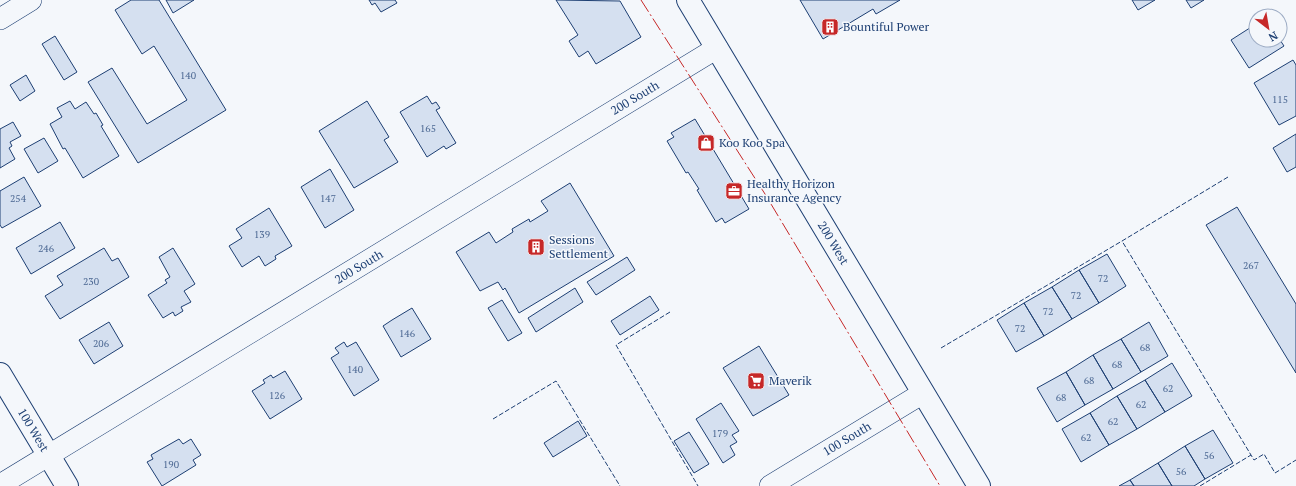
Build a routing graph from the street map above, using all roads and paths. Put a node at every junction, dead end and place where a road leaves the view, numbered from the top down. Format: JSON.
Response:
{"nodes":[{"id":1,"x":31,"y":0,"type":"edge"},
{"id":2,"x":688,"y":0,"type":"edge"},
{"id":3,"x":0,"y":19,"type":"edge"},
{"id":4,"x":717,"y":48,"type":"junction"},
{"id":5,"x":0,"y":374,"type":"edge"},
{"id":6,"x":923,"y":393,"type":"junction"},
{"id":7,"x":48,"y":455,"type":"junction"},
{"id":8,"x":0,"y":485,"type":"edge"},
{"id":9,"x":67,"y":486,"type":"edge"},
{"id":10,"x":770,"y":486,"type":"edge"},
{"id":11,"x":979,"y":486,"type":"edge"}],
"edges":[{"from":1,"to":3,"type":"street"},
{"from":2,"to":4,"type":"main road","name":"200 West"},
{"from":4,"to":6,"type":"main road","name":"200 West"},
{"from":4,"to":7,"type":"street","name":"200 South"},
{"from":5,"to":7,"type":"main road","name":"100 West"},
{"from":6,"to":10,"type":"street","name":"100 South"},
{"from":6,"to":11,"type":"main road","name":"200 West"},
{"from":7,"to":8,"type":"street","name":"200 South"},
{"from":7,"to":9,"type":"main road","name":"100 West"}]}
